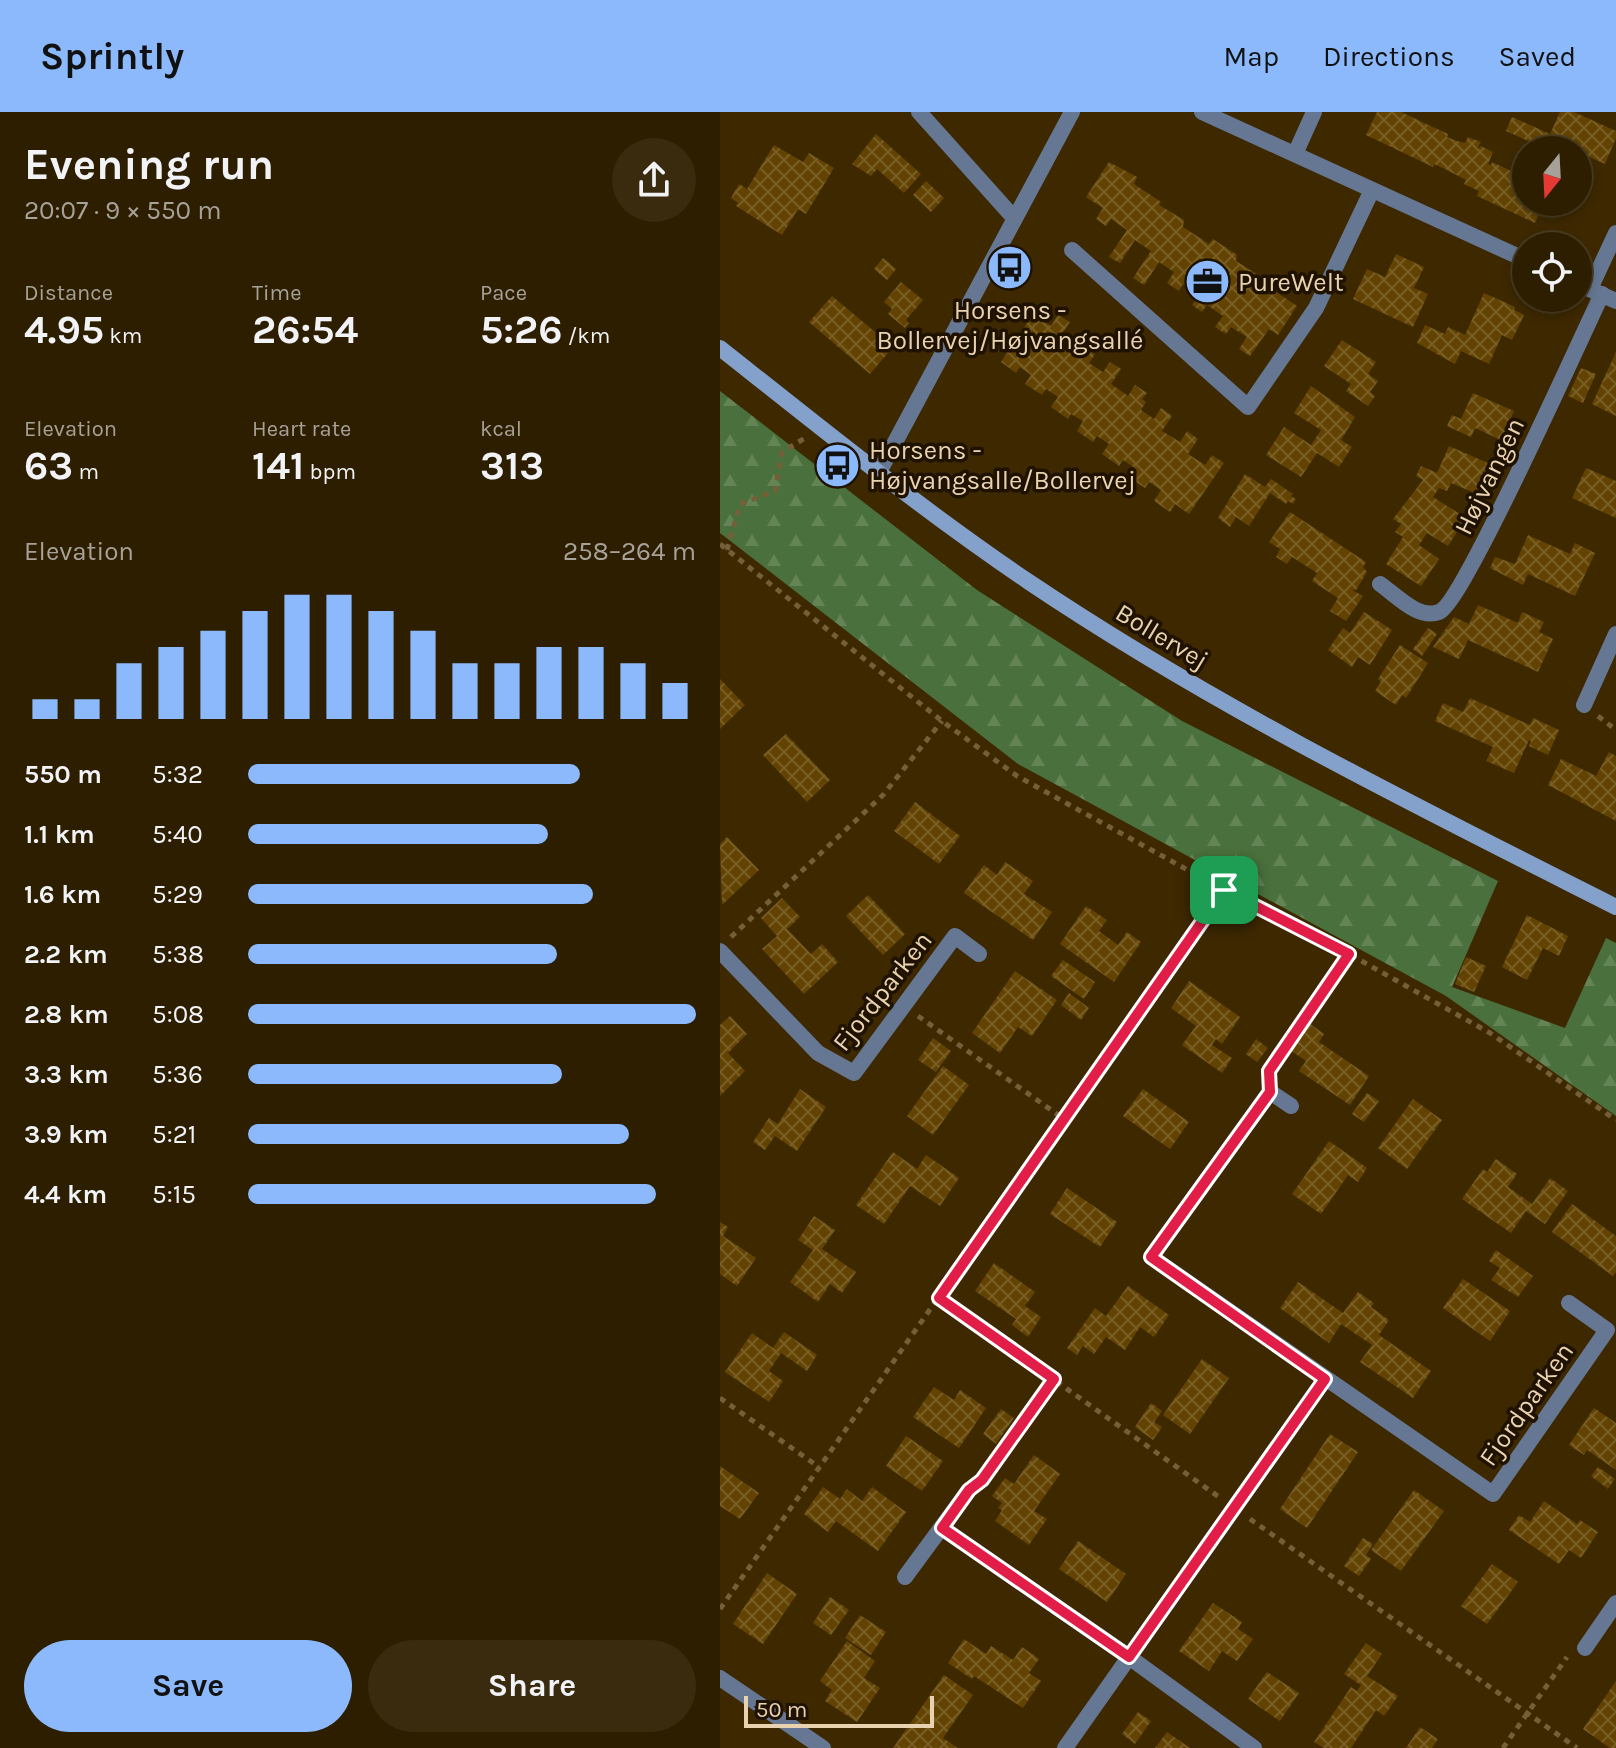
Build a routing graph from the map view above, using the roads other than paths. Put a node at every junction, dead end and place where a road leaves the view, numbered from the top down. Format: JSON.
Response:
{"nodes":[{"id":1,"x":919,"y":112,"type":"edge"},
{"id":2,"x":1072,"y":112,"type":"edge"},
{"id":3,"x":1202,"y":112,"type":"edge"},
{"id":4,"x":1314,"y":112,"type":"edge"},
{"id":5,"x":1295,"y":154,"type":"junction"},
{"id":6,"x":1372,"y":190,"type":"junction"},
{"id":7,"x":1014,"y":218,"type":"junction"},
{"id":8,"x":1616,"y":233,"type":"edge"},
{"id":9,"x":1072,"y":250,"type":"dead end"},
{"id":10,"x":1512,"y":254,"type":"edge"},
{"id":11,"x":1596,"y":292,"type":"edge"},
{"id":12,"x":720,"y":348,"type":"edge"},
{"id":13,"x":878,"y":474,"type":"junction"},
{"id":14,"x":1380,"y":584,"type":"dead end"},
{"id":15,"x":1616,"y":634,"type":"edge"},
{"id":16,"x":1584,"y":705,"type":"dead end"},
{"id":17,"x":1616,"y":907,"type":"edge"},
{"id":18,"x":723,"y":947,"type":"edge"},
{"id":19,"x":979,"y":954,"type":"dead end"},
{"id":20,"x":1291,"y":1106,"type":"dead end"},
{"id":21,"x":1569,"y":1303,"type":"dead end"},
{"id":22,"x":1325,"y":1379,"type":"junction"},
{"id":23,"x":969,"y":1490,"type":"road end"},
{"id":24,"x":942,"y":1528,"type":"junction"},
{"id":25,"x":905,"y":1577,"type":"dead end"},
{"id":26,"x":1616,"y":1603,"type":"edge"},
{"id":27,"x":1585,"y":1648,"type":"road end"},
{"id":28,"x":1129,"y":1657,"type":"junction"},
{"id":29,"x":720,"y":1678,"type":"edge"},
{"id":30,"x":823,"y":1748,"type":"edge"},
{"id":31,"x":1065,"y":1748,"type":"edge"},
{"id":32,"x":1254,"y":1748,"type":"edge"}],
"edges":[{"from":1,"to":7,"type":"street"},
{"from":2,"to":7,"type":"street"},
{"from":3,"to":5,"type":"street"},
{"from":4,"to":5,"type":"street"},
{"from":5,"to":6,"type":"street"},
{"from":6,"to":9,"type":"street"},
{"from":6,"to":10,"type":"street"},
{"from":7,"to":13,"type":"street"},
{"from":8,"to":11,"type":"street","name":"Højvangen"},
{"from":11,"to":14,"type":"street","name":"Højvangen"},
{"from":12,"to":13,"type":"main road","name":"Bollervej"},
{"from":13,"to":17,"type":"main road","name":"Bollervej"},
{"from":15,"to":16,"type":"street"},
{"from":18,"to":19,"type":"street","name":"Fjordparken"},
{"from":20,"to":22,"type":"street","name":"Fjordparken"},
{"from":21,"to":22,"type":"street","name":"Fjordparken"},
{"from":22,"to":28,"type":"street"},
{"from":23,"to":24,"type":"street"},
{"from":24,"to":25,"type":"street"},
{"from":24,"to":28,"type":"street"},
{"from":26,"to":27,"type":"street"},
{"from":28,"to":31,"type":"street"},
{"from":28,"to":32,"type":"street"},
{"from":29,"to":30,"type":"street"}]}
